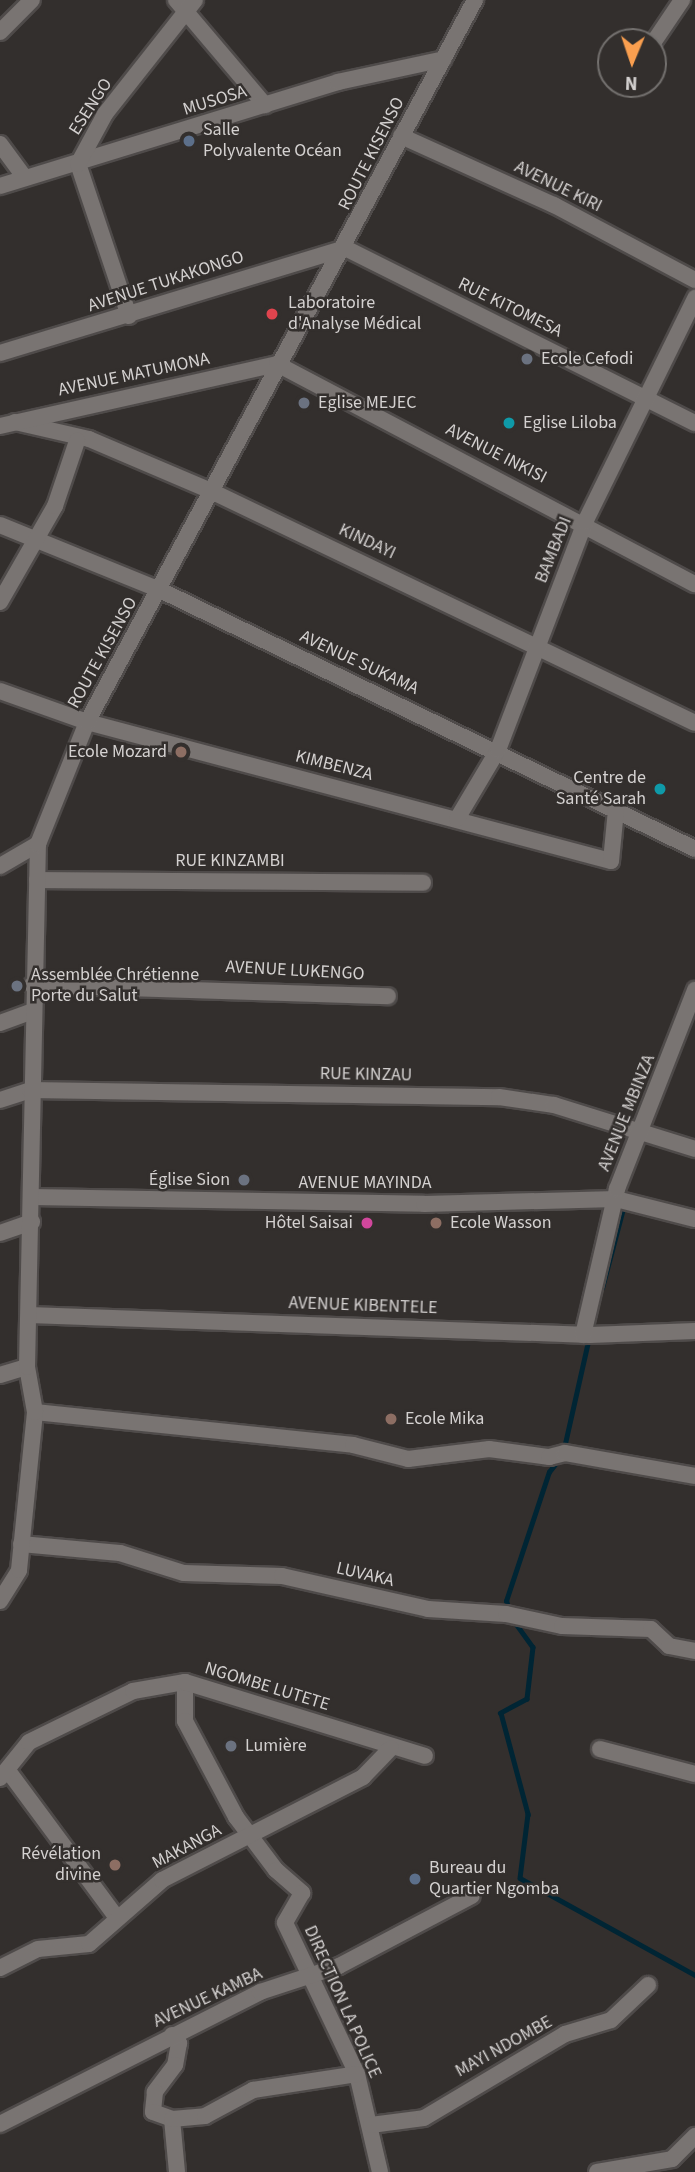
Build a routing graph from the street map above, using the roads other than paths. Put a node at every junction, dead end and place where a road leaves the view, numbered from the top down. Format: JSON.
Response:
{"nodes":[{"id":1,"x":32,"y":0,"type":"edge"},
{"id":2,"x":475,"y":0,"type":"edge"},
{"id":3,"x":682,"y":0,"type":"edge"},
{"id":4,"x":186,"y":4,"type":"edge"},
{"id":5,"x":663,"y":28,"type":"edge"},
{"id":6,"x":0,"y":32,"type":"edge"},
{"id":7,"x":444,"y":60,"type":"junction"},
{"id":8,"x":265,"y":105,"type":"junction"},
{"id":9,"x":401,"y":136,"type":"junction"},
{"id":10,"x":0,"y":144,"type":"edge"},
{"id":11,"x":78,"y":164,"type":"junction"},
{"id":12,"x":25,"y":178,"type":"junction"},
{"id":13,"x":0,"y":186,"type":"edge"},
{"id":14,"x":345,"y":248,"type":"junction"},
{"id":15,"x":695,"y":280,"type":"edge"},
{"id":16,"x":695,"y":298,"type":"edge"},
{"id":17,"x":129,"y":316,"type":"junction"},
{"id":18,"x":0,"y":352,"type":"edge"},
{"id":19,"x":277,"y":364,"type":"junction"},
{"id":20,"x":650,"y":399,"type":"junction"},
{"id":21,"x":6,"y":423,"type":"edge"},
{"id":22,"x":695,"y":423,"type":"edge"},
{"id":23,"x":77,"y":441,"type":"junction"},
{"id":24,"x":213,"y":492,"type":"junction"},
{"id":25,"x":585,"y":522,"type":"junction"},
{"id":26,"x":0,"y":524,"type":"edge"},
{"id":27,"x":33,"y":539,"type":"junction"},
{"id":28,"x":695,"y":584,"type":"edge"},
{"id":29,"x":160,"y":590,"type":"junction"},
{"id":30,"x":0,"y":602,"type":"edge"},
{"id":31,"x":538,"y":645,"type":"junction"},
{"id":32,"x":0,"y":691,"type":"edge"},
{"id":33,"x":87,"y":722,"type":"junction"},
{"id":34,"x":695,"y":723,"type":"edge"},
{"id":35,"x":498,"y":750,"type":"junction"},
{"id":36,"x":616,"y":810,"type":"junction"},
{"id":37,"x":457,"y":819,"type":"junction"},
{"id":38,"x":38,"y":844,"type":"junction"},
{"id":39,"x":695,"y":849,"type":"edge"},
{"id":40,"x":0,"y":866,"type":"edge"},
{"id":41,"x":37,"y":880,"type":"junction"},
{"id":42,"x":423,"y":883,"type":"dead end"},
{"id":43,"x":32,"y":985,"type":"junction"},
{"id":44,"x":695,"y":990,"type":"edge"},
{"id":45,"x":388,"y":996,"type":"dead end"},
{"id":46,"x":692,"y":1009,"type":"edge"},
{"id":47,"x":33,"y":1011,"type":"junction"},
{"id":48,"x":0,"y":1023,"type":"edge"},
{"id":49,"x":30,"y":1090,"type":"junction"},
{"id":50,"x":0,"y":1100,"type":"edge"},
{"id":51,"x":641,"y":1129,"type":"junction"},
{"id":52,"x":695,"y":1149,"type":"edge"},
{"id":53,"x":32,"y":1197,"type":"junction"},
{"id":54,"x":616,"y":1199,"type":"junction"},
{"id":55,"x":695,"y":1219,"type":"edge"},
{"id":56,"x":32,"y":1222,"type":"junction"},
{"id":57,"x":0,"y":1233,"type":"edge"},
{"id":58,"x":29,"y":1315,"type":"junction"},
{"id":59,"x":695,"y":1331,"type":"edge"},
{"id":60,"x":581,"y":1335,"type":"junction"},
{"id":61,"x":27,"y":1367,"type":"junction"},
{"id":62,"x":0,"y":1375,"type":"edge"},
{"id":63,"x":34,"y":1412,"type":"junction"},
{"id":64,"x":695,"y":1476,"type":"edge"},
{"id":65,"x":21,"y":1545,"type":"junction"},
{"id":66,"x":0,"y":1601,"type":"edge"},
{"id":67,"x":695,"y":1651,"type":"edge"},
{"id":68,"x":184,"y":1682,"type":"junction"},
{"id":69,"x":391,"y":1748,"type":"junction"},
{"id":70,"x":600,"y":1749,"type":"dead end"},
{"id":71,"x":425,"y":1756,"type":"dead end"},
{"id":72,"x":695,"y":1774,"type":"edge"},
{"id":73,"x":5,"y":1775,"type":"edge"},
{"id":74,"x":251,"y":1834,"type":"junction"},
{"id":75,"x":472,"y":1896,"type":"dead end"},
{"id":76,"x":117,"y":1918,"type":"junction"},
{"id":77,"x":0,"y":1968,"type":"edge"},
{"id":78,"x":314,"y":1976,"type":"junction"},
{"id":79,"x":648,"y":1985,"type":"dead end"},
{"id":80,"x":172,"y":2035,"type":"junction"},
{"id":81,"x":357,"y":2074,"type":"junction"},
{"id":82,"x":172,"y":2119,"type":"junction"},
{"id":83,"x":0,"y":2124,"type":"edge"},
{"id":84,"x":371,"y":2125,"type":"junction"},
{"id":85,"x":695,"y":2136,"type":"edge"},
{"id":86,"x":177,"y":2172,"type":"edge"},
{"id":87,"x":380,"y":2172,"type":"edge"},
{"id":88,"x":597,"y":2172,"type":"edge"}],
"edges":[{"from":1,"to":6,"type":"street"},
{"from":2,"to":7,"type":"street","name":"ROUTE KISENSO"},
{"from":3,"to":5,"type":"street"},
{"from":4,"to":8,"type":"street"},
{"from":4,"to":11,"type":"street","name":"ESENGO"},
{"from":7,"to":8,"type":"street","name":"MUSOSA"},
{"from":7,"to":9,"type":"street","name":"ROUTE KISENSO"},
{"from":8,"to":11,"type":"street","name":"MUSOSA"},
{"from":9,"to":14,"type":"street","name":"ROUTE KISENSO"},
{"from":9,"to":15,"type":"street","name":"AVENUE KIRI"},
{"from":10,"to":12,"type":"street"},
{"from":11,"to":12,"type":"street","name":"MUSOSA"},
{"from":11,"to":17,"type":"street","name":"ESENGO"},
{"from":12,"to":13,"type":"street","name":"MUSOSA"},
{"from":14,"to":17,"type":"street","name":"AVENUE TUKAKONGO"},
{"from":14,"to":19,"type":"street","name":"ROUTE KISENSO"},
{"from":14,"to":20,"type":"street","name":"RUE KITOMESA"},
{"from":16,"to":20,"type":"street","name":"BAMBADI"},
{"from":17,"to":18,"type":"street","name":"AVENUE TUKAKONGO"},
{"from":19,"to":21,"type":"street","name":"AVENUE MATUMONA"},
{"from":19,"to":24,"type":"street","name":"ROUTE KISENSO"},
{"from":19,"to":25,"type":"street","name":"AVENUE INKISI"},
{"from":20,"to":22,"type":"street","name":"RUE KITOMESA"},
{"from":20,"to":25,"type":"street","name":"BAMBADI"},
{"from":21,"to":23,"type":"street","name":"KINDAYI"},
{"from":23,"to":24,"type":"street","name":"KINDAYI"},
{"from":23,"to":27,"type":"street"},
{"from":24,"to":29,"type":"street","name":"ROUTE KISENSO"},
{"from":24,"to":31,"type":"street","name":"KINDAYI"},
{"from":25,"to":28,"type":"street","name":"AVENUE INKISI"},
{"from":25,"to":31,"type":"street","name":"BAMBADI"},
{"from":26,"to":27,"type":"street","name":"AVENUE SUKAMA"},
{"from":27,"to":29,"type":"street","name":"AVENUE SUKAMA"},
{"from":27,"to":30,"type":"street"},
{"from":29,"to":33,"type":"street","name":"ROUTE KISENSO"},
{"from":29,"to":35,"type":"street","name":"AVENUE SUKAMA"},
{"from":31,"to":34,"type":"street","name":"KINDAYI"},
{"from":31,"to":35,"type":"street","name":"BAMBADI"},
{"from":32,"to":33,"type":"street","name":"KIMBENZA"},
{"from":33,"to":37,"type":"street","name":"KIMBENZA"},
{"from":33,"to":38,"type":"street","name":"ROUTE KISENSO"},
{"from":35,"to":36,"type":"street","name":"AVENUE SUKAMA"},
{"from":35,"to":37,"type":"street","name":"BAMBADI"},
{"from":36,"to":37,"type":"street","name":"KIMBENZA"},
{"from":36,"to":39,"type":"street","name":"AVENUE SUKAMA"},
{"from":38,"to":40,"type":"street"},
{"from":38,"to":41,"type":"street","name":"ROUTE KISENSO"},
{"from":41,"to":42,"type":"street","name":"RUE KINZAMBI"},
{"from":41,"to":43,"type":"street","name":"ROUTE KISENSO"},
{"from":43,"to":45,"type":"street","name":"AVENUE LUKENGO"},
{"from":43,"to":47,"type":"street","name":"ROUTE KISENSO"},
{"from":44,"to":46,"type":"street","name":"AVENUE MBINZA"},
{"from":46,"to":51,"type":"street","name":"AVENUE MBINZA"},
{"from":47,"to":48,"type":"street"},
{"from":47,"to":49,"type":"street","name":"ROUTE KISENSO"},
{"from":49,"to":50,"type":"street","name":"RUE KINZAU"},
{"from":49,"to":51,"type":"street","name":"RUE KINZAU"},
{"from":49,"to":53,"type":"street","name":"ROUTE KISENSO"},
{"from":51,"to":52,"type":"street","name":"RUE KINZAU"},
{"from":51,"to":54,"type":"street","name":"AVENUE MBINZA"},
{"from":53,"to":54,"type":"street","name":"AVENUE MAYINDA"},
{"from":53,"to":56,"type":"street","name":"ROUTE KISENSO"},
{"from":54,"to":55,"type":"street","name":"AVENUE MAYINDA"},
{"from":54,"to":60,"type":"street","name":"AVENUE MBINZA"},
{"from":56,"to":57,"type":"street"},
{"from":56,"to":58,"type":"street","name":"ROUTE KISENSO"},
{"from":58,"to":60,"type":"street","name":"AVENUE KIBENTELE"},
{"from":58,"to":61,"type":"street","name":"ROUTE KISENSO"},
{"from":59,"to":60,"type":"street","name":"AVENUE KIBENTELE"},
{"from":61,"to":62,"type":"street"},
{"from":61,"to":63,"type":"street","name":"ROUTE KISENSO"},
{"from":63,"to":64,"type":"street"},
{"from":63,"to":65,"type":"street","name":"ROUTE KISENSO"},
{"from":65,"to":66,"type":"street","name":"ROUTE KISENSO"},
{"from":65,"to":67,"type":"street","name":"LUVAKA"},
{"from":68,"to":69,"type":"street","name":"NGOMBE LUTETE"},
{"from":68,"to":73,"type":"street","name":"NGOMBE LUTETE"},
{"from":68,"to":74,"type":"street","name":"DIRECTION LA POLICE"},
{"from":69,"to":71,"type":"street","name":"NGOMBE LUTETE"},
{"from":69,"to":74,"type":"street","name":"MAKANGA"},
{"from":70,"to":72,"type":"street"},
{"from":73,"to":76,"type":"street"},
{"from":74,"to":76,"type":"street","name":"MAKANGA"},
{"from":74,"to":78,"type":"street","name":"DIRECTION LA POLICE"},
{"from":75,"to":78,"type":"street","name":"AVENUE KAMBA"},
{"from":76,"to":77,"type":"street","name":"MAKANGA"},
{"from":78,"to":80,"type":"street","name":"AVENUE KAMBA"},
{"from":78,"to":81,"type":"street","name":"DIRECTION LA POLICE"},
{"from":79,"to":84,"type":"street","name":"MAYI NDOMBE"},
{"from":80,"to":82,"type":"street"},
{"from":80,"to":83,"type":"street","name":"AVENUE KAMBA"},
{"from":81,"to":82,"type":"street"},
{"from":81,"to":84,"type":"street","name":"DIRECTION LA POLICE"},
{"from":82,"to":86,"type":"street"},
{"from":84,"to":87,"type":"street","name":"DIRECTION LA POLICE"},
{"from":85,"to":88,"type":"street"}]}
